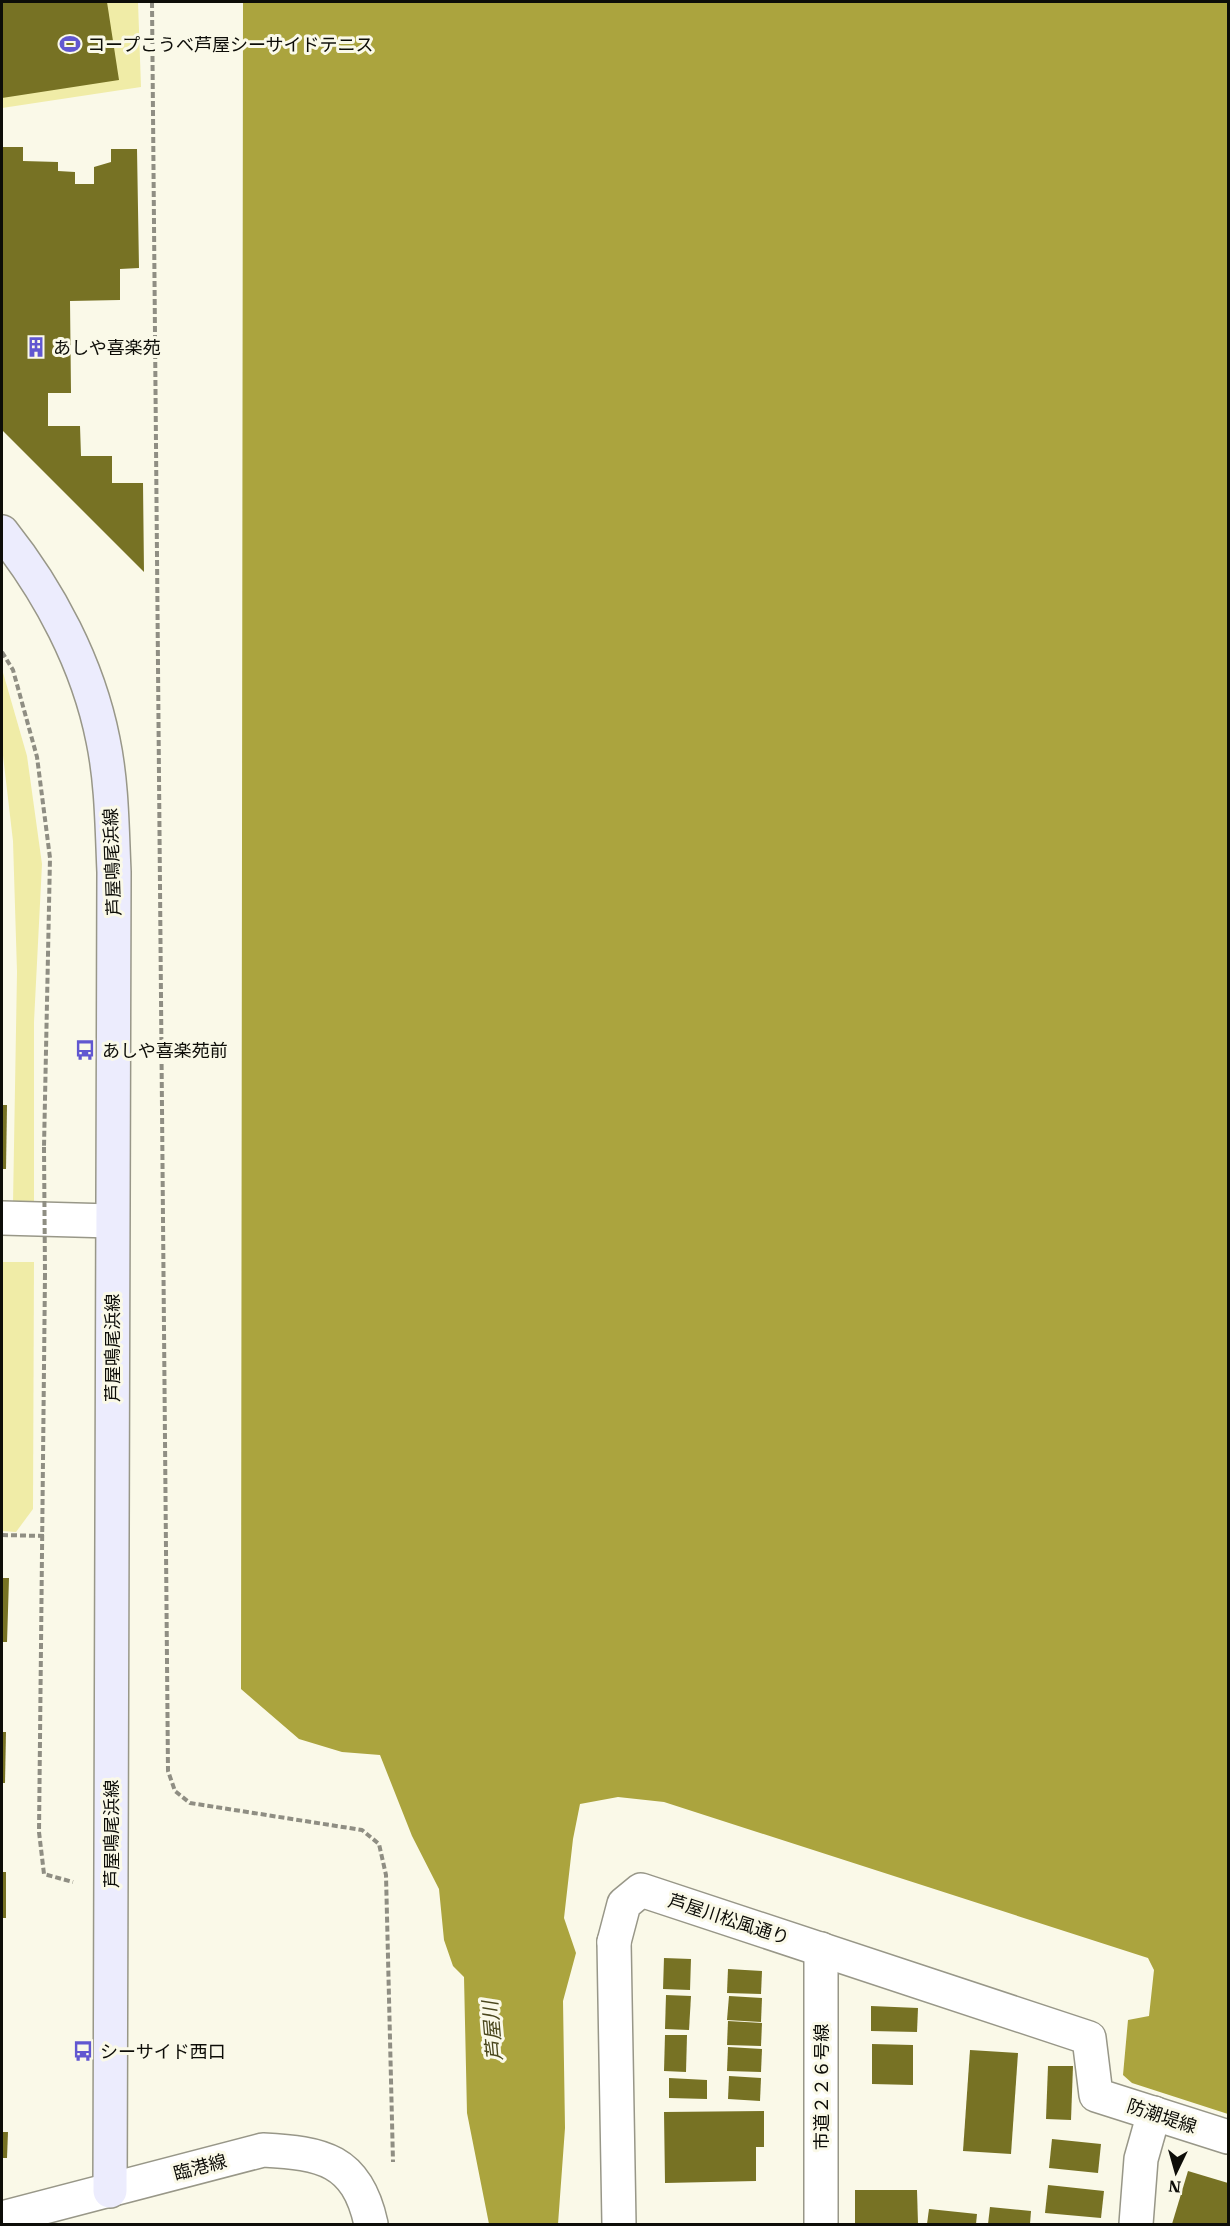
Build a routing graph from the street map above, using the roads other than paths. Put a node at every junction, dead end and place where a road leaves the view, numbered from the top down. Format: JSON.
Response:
{"nodes":[{"id":1,"x":2,"y":532,"type":"edge"},
{"id":2,"x":2,"y":1218,"type":"edge"},
{"id":3,"x":112,"y":1221,"type":"junction"},
{"id":4,"x":821,"y":1949,"type":"junction"},
{"id":5,"x":1096,"y":2095,"type":"joint"},
{"id":6,"x":1154,"y":2113,"type":"junction"},
{"id":7,"x":1228,"y":2137,"type":"edge"},
{"id":8,"x":110,"y":2191,"type":"junction"},
{"id":9,"x":2,"y":2218,"type":"edge"},
{"id":10,"x":361,"y":2222,"type":"edge"},
{"id":11,"x":619,"y":2224,"type":"edge"},
{"id":12,"x":821,"y":2224,"type":"edge"},
{"id":13,"x":1136,"y":2224,"type":"edge"}],
"edges":[{"from":1,"to":3,"type":"main road","name":"芦屋鳴尾浜線"},
{"from":2,"to":3,"type":"street"},
{"from":3,"to":8,"type":"main road","name":"芦屋鳴尾浜線"},
{"from":4,"to":5,"type":"street","name":"芦屋川松風通り"},
{"from":4,"to":11,"type":"street","name":"芦屋川松風通り"},
{"from":4,"to":12,"type":"street","name":"市道２２６号線"},
{"from":5,"to":6,"type":"street","name":"防潮堤線"},
{"from":6,"to":7,"type":"street","name":"防潮堤線"},
{"from":6,"to":13,"type":"street"},
{"from":8,"to":9,"type":"street","name":"臨港線"},
{"from":8,"to":10,"type":"street","name":"臨港線"}]}
